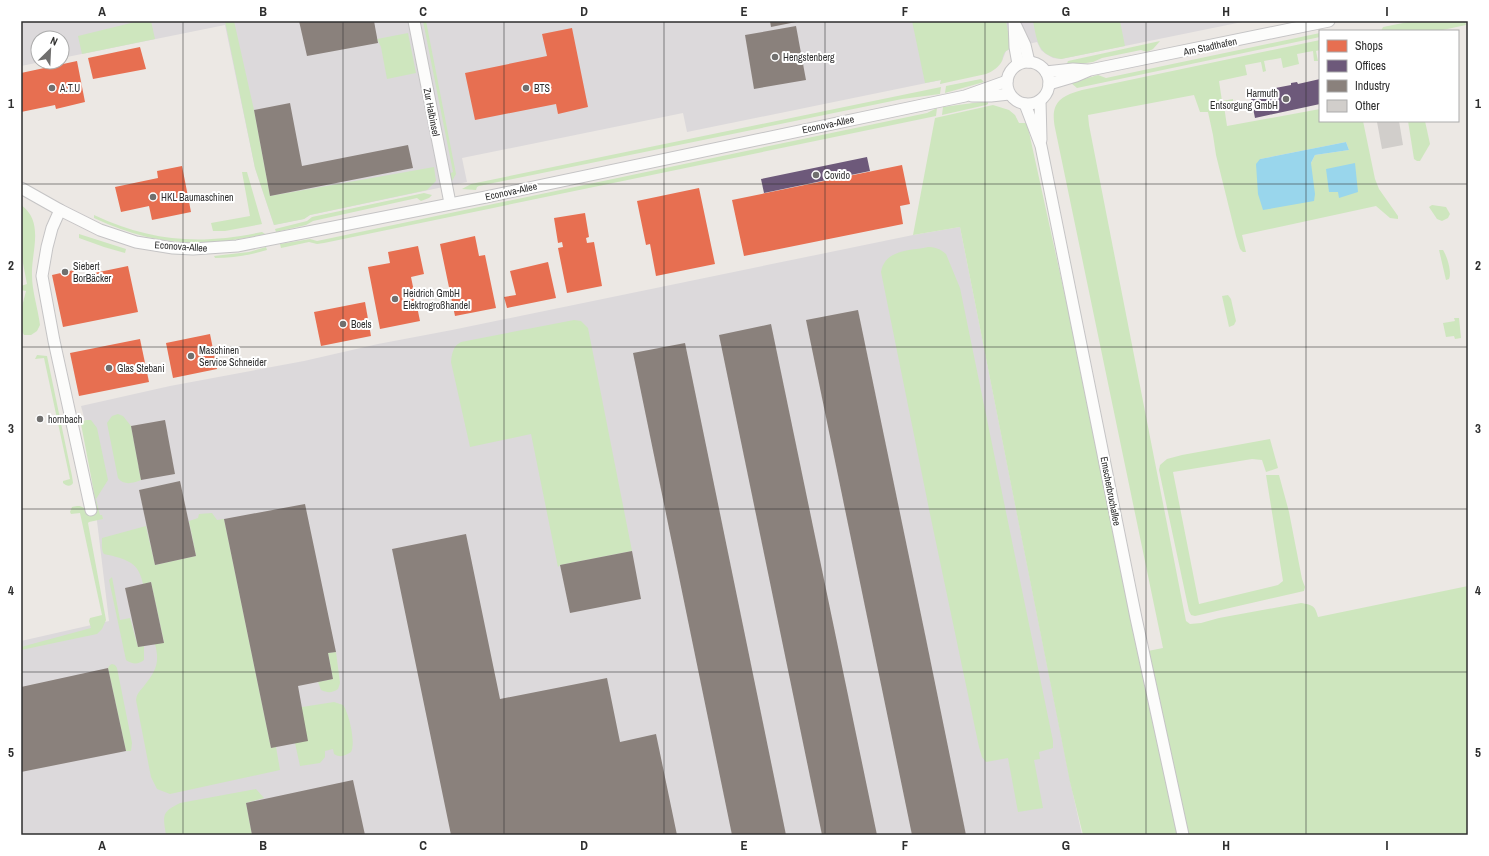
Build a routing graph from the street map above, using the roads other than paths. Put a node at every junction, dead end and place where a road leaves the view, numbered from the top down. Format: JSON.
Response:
{"nodes":[{"id":1,"x":414,"y":21,"type":"edge"},
{"id":2,"x":1329,"y":21,"type":"edge"},
{"id":3,"x":1015,"y":22,"type":"edge"},
{"id":4,"x":1030,"y":62,"type":"junction"},
{"id":5,"x":1018,"y":64,"type":"junction"},
{"id":6,"x":1090,"y":70,"type":"junction"},
{"id":7,"x":1046,"y":72,"type":"junction"},
{"id":8,"x":1007,"y":81,"type":"junction"},
{"id":9,"x":1049,"y":84,"type":"junction"},
{"id":10,"x":1009,"y":94,"type":"junction"},
{"id":11,"x":965,"y":96,"type":"junction"},
{"id":12,"x":1040,"y":101,"type":"junction"},
{"id":13,"x":1025,"y":104,"type":"junction"},
{"id":14,"x":1041,"y":146,"type":"junction"},
{"id":15,"x":21,"y":188,"type":"edge"},
{"id":16,"x":450,"y":203,"type":"junction"},
{"id":17,"x":60,"y":210,"type":"junction"},
{"id":18,"x":91,"y":510,"type":"dead end"},
{"id":19,"x":1183,"y":835,"type":"edge"}],
"edges":[{"from":1,"to":16,"type":"street","name":"Zur Halbinsel"},
{"from":2,"to":6,"type":"street","name":"Am Stadthafen"},
{"from":3,"to":4,"type":"street"},
{"from":3,"to":5,"type":"street"},
{"from":4,"to":5,"type":"street"},
{"from":4,"to":7,"type":"street"},
{"from":5,"to":8,"type":"street"},
{"from":6,"to":7,"type":"street","name":"Am Stadthafen"},
{"from":6,"to":9,"type":"street","name":"Am Stadthafen"},
{"from":7,"to":9,"type":"street"},
{"from":8,"to":10,"type":"street"},
{"from":8,"to":11,"type":"street","name":"Econova-Allee"},
{"from":9,"to":12,"type":"street"},
{"from":10,"to":11,"type":"street","name":"Econova-Allee"},
{"from":10,"to":13,"type":"street"},
{"from":11,"to":16,"type":"street","name":"Econova-Allee"},
{"from":12,"to":13,"type":"street"},
{"from":12,"to":14,"type":"street","name":"Emscherbruchallee"},
{"from":13,"to":14,"type":"street","name":"Emscherbruchallee"},
{"from":14,"to":19,"type":"street","name":"Emscherbruchallee"},
{"from":15,"to":17,"type":"street","name":"Econova-Allee"},
{"from":16,"to":17,"type":"street","name":"Econova-Allee"},
{"from":17,"to":18,"type":"street"}]}
